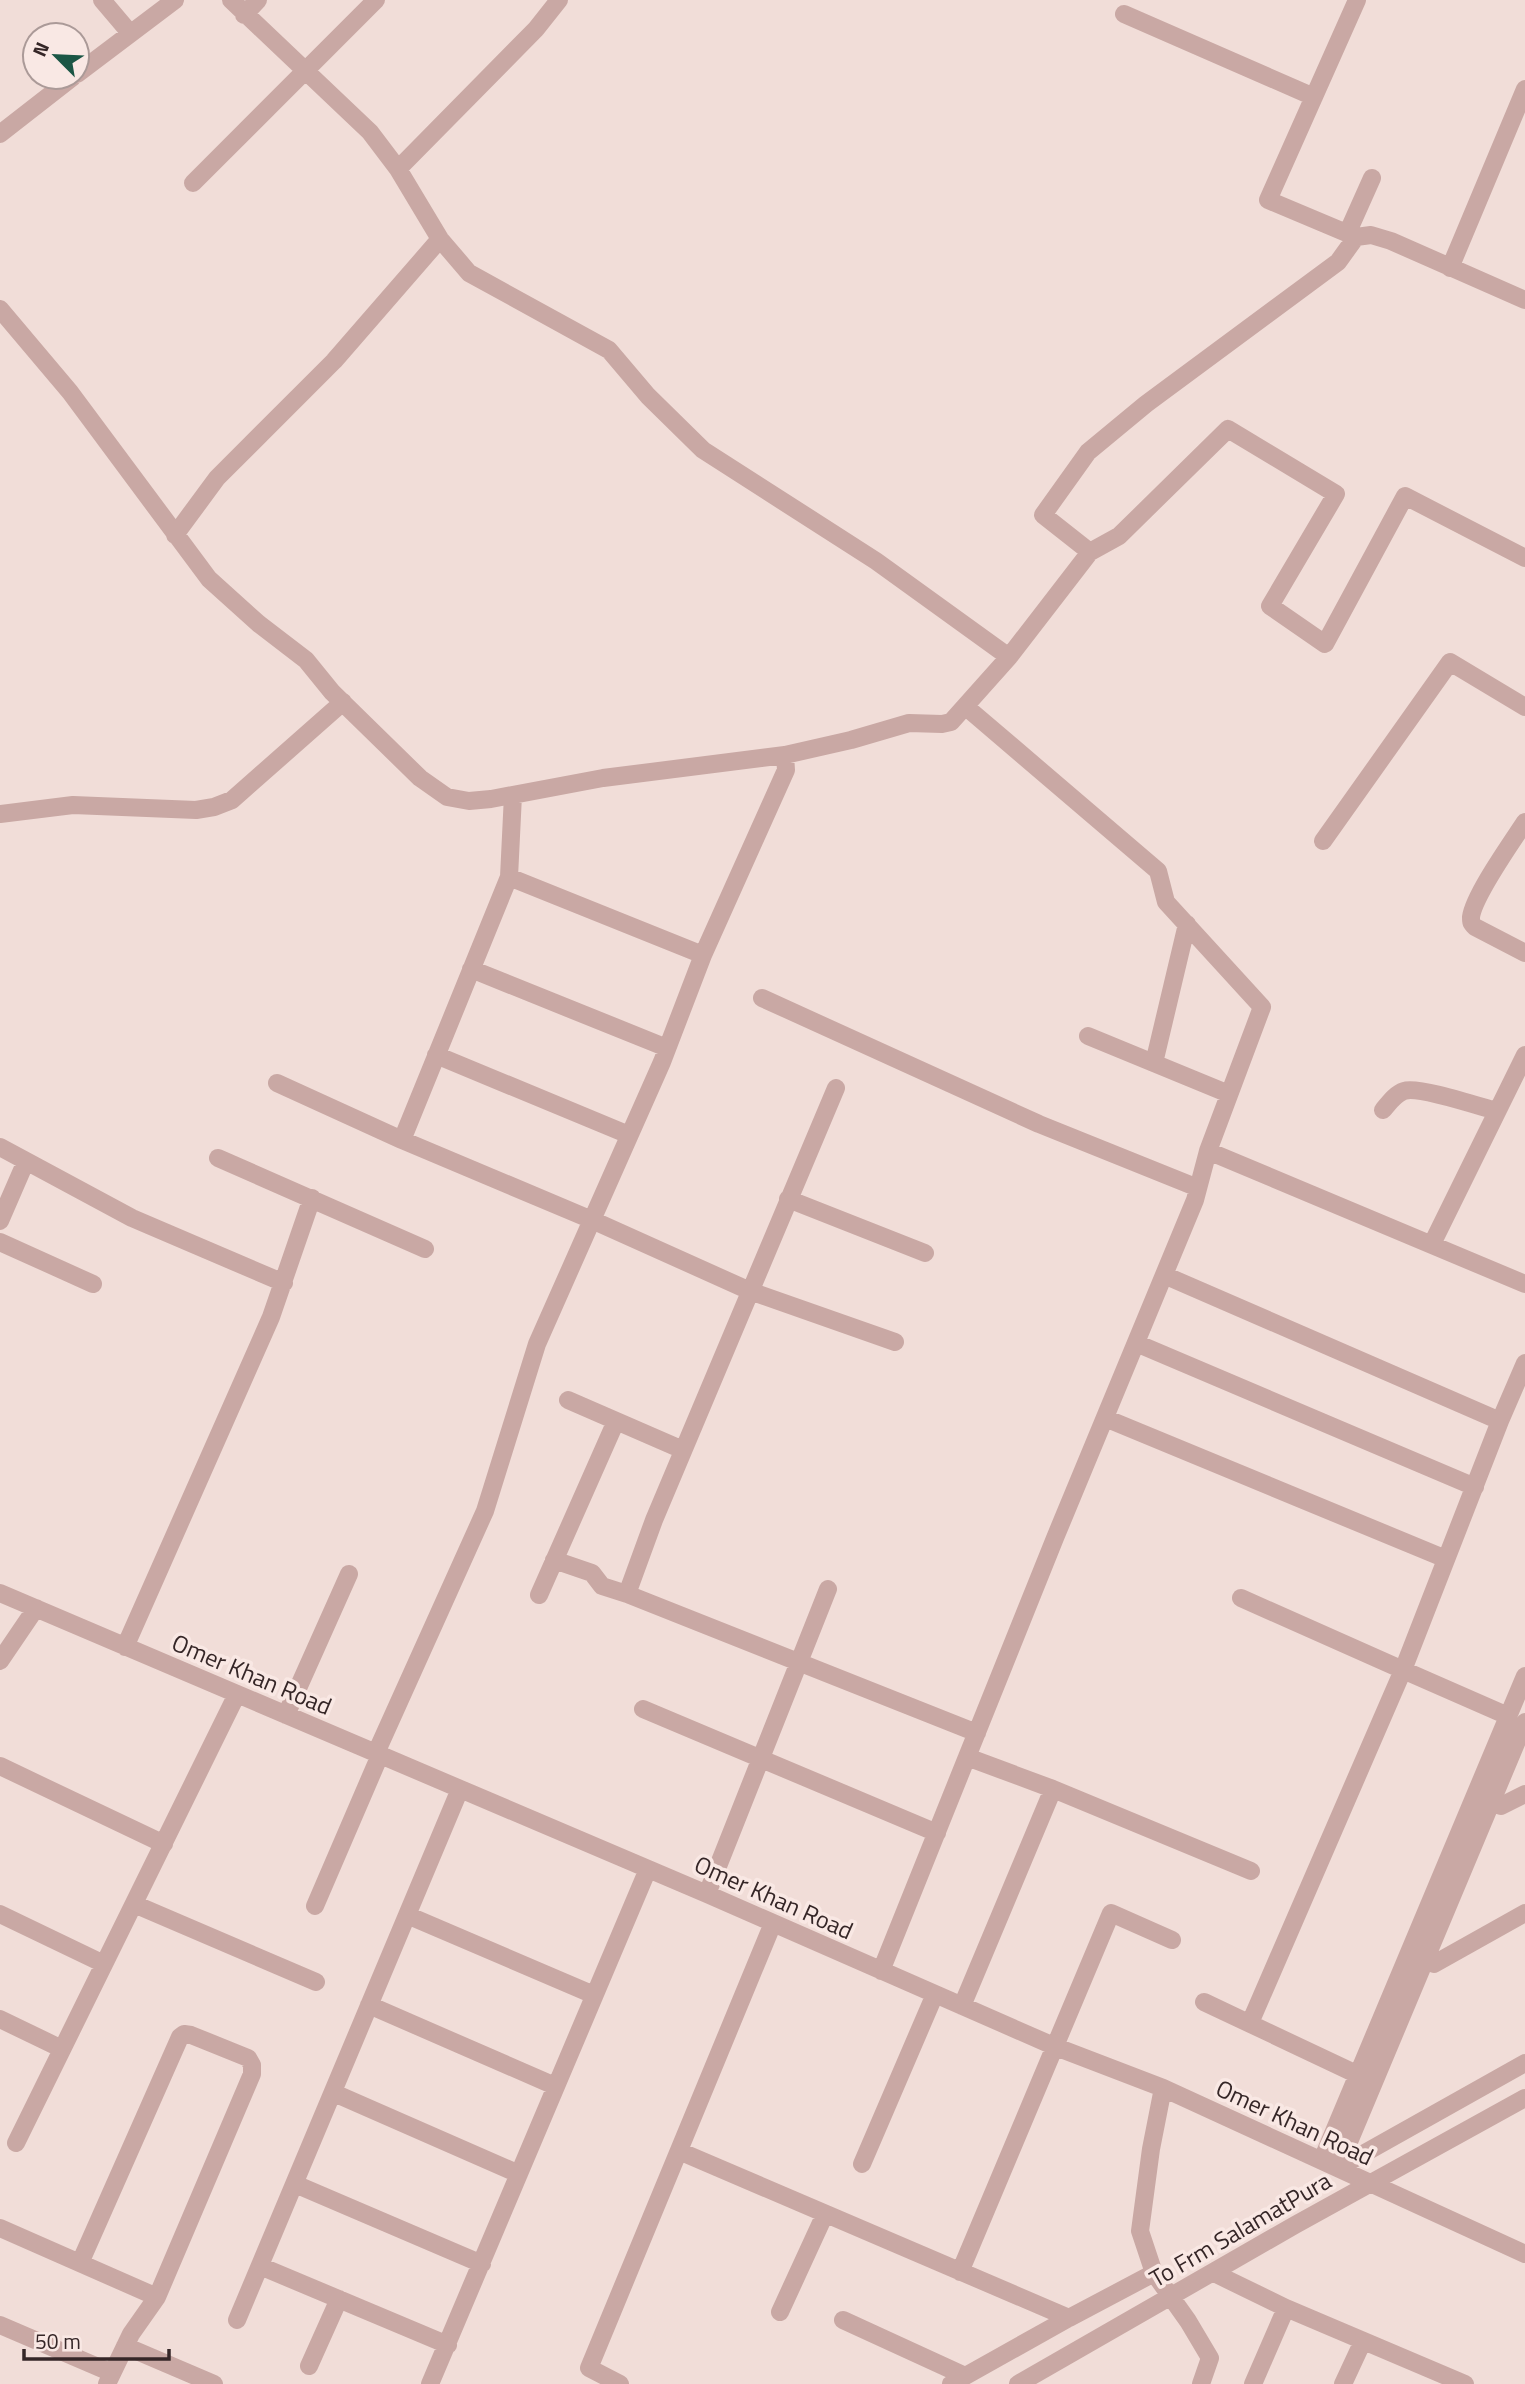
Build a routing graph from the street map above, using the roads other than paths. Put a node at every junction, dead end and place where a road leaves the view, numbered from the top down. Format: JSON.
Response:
{"nodes":[{"id":1,"x":102,"y":0,"type":"edge"},
{"id":2,"x":175,"y":0,"type":"edge"},
{"id":3,"x":230,"y":0,"type":"edge"},
{"id":4,"x":258,"y":0,"type":"edge"},
{"id":5,"x":376,"y":0,"type":"edge"},
{"id":6,"x":559,"y":0,"type":"edge"},
{"id":7,"x":1356,"y":0,"type":"edge"},
{"id":8,"x":1124,"y":14,"type":"dead end"},
{"id":9,"x":244,"y":15,"type":"junction"},
{"id":10,"x":130,"y":33,"type":"junction"},
{"id":11,"x":91,"y":63,"type":"edge"},
{"id":12,"x":306,"y":71,"type":"junction"},
{"id":13,"x":1525,"y":89,"type":"edge"},
{"id":14,"x":56,"y":91,"type":"edge"},
{"id":15,"x":1314,"y":97,"type":"junction"},
{"id":16,"x":0,"y":134,"type":"edge"},
{"id":17,"x":398,"y":169,"type":"junction"},
{"id":18,"x":1372,"y":178,"type":"dead end"},
{"id":19,"x":193,"y":183,"type":"dead end"},
{"id":20,"x":1351,"y":236,"type":"junction"},
{"id":21,"x":440,"y":239,"type":"junction"},
{"id":22,"x":1450,"y":268,"type":"junction"},
{"id":23,"x":1525,"y":300,"type":"edge"},
{"id":24,"x":0,"y":309,"type":"edge"},
{"id":25,"x":175,"y":535,"type":"junction"},
{"id":26,"x":1090,"y":552,"type":"junction"},
{"id":27,"x":1525,"y":558,"type":"edge"},
{"id":28,"x":1009,"y":657,"type":"junction"},
{"id":29,"x":343,"y":702,"type":"junction"},
{"id":30,"x":966,"y":707,"type":"junction"},
{"id":31,"x":1525,"y":707,"type":"edge"},
{"id":32,"x":785,"y":755,"type":"junction"},
{"id":33,"x":513,"y":795,"type":"junction"},
{"id":34,"x":0,"y":814,"type":"edge"},
{"id":35,"x":1525,"y":822,"type":"edge"},
{"id":36,"x":1322,"y":841,"type":"dead end"},
{"id":37,"x":509,"y":877,"type":"junction"},
{"id":38,"x":1187,"y":924,"type":"junction"},
{"id":39,"x":1525,"y":953,"type":"edge"},
{"id":40,"x":703,"y":955,"type":"junction"},
{"id":41,"x":471,"y":969,"type":"junction"},
{"id":42,"x":762,"y":998,"type":"dead end"},
{"id":43,"x":1088,"y":1036,"type":"dead end"},
{"id":44,"x":667,"y":1048,"type":"junction"},
{"id":45,"x":436,"y":1055,"type":"junction"},
{"id":46,"x":1525,"y":1055,"type":"edge"},
{"id":47,"x":1154,"y":1063,"type":"junction"},
{"id":48,"x":277,"y":1083,"type":"dead end"},
{"id":49,"x":836,"y":1088,"type":"dead end"},
{"id":50,"x":1229,"y":1094,"type":"junction"},
{"id":51,"x":1383,"y":1110,"type":"dead end"},
{"id":52,"x":1496,"y":1111,"type":"junction"},
{"id":53,"x":629,"y":1135,"type":"junction"},
{"id":54,"x":402,"y":1140,"type":"junction"},
{"id":55,"x":0,"y":1147,"type":"edge"},
{"id":56,"x":1208,"y":1152,"type":"junction"},
{"id":57,"x":218,"y":1158,"type":"dead end"},
{"id":58,"x":26,"y":1161,"type":"junction"},
{"id":59,"x":1198,"y":1188,"type":"junction"},
{"id":60,"x":312,"y":1198,"type":"junction"},
{"id":61,"x":788,"y":1199,"type":"junction"},
{"id":62,"x":592,"y":1220,"type":"junction"},
{"id":63,"x":0,"y":1221,"type":"edge"},
{"id":64,"x":0,"y":1242,"type":"edge"},
{"id":65,"x":1432,"y":1244,"type":"junction"},
{"id":66,"x":425,"y":1249,"type":"dead end"},
{"id":67,"x":925,"y":1253,"type":"dead end"},
{"id":68,"x":1164,"y":1275,"type":"junction"},
{"id":69,"x":284,"y":1283,"type":"junction"},
{"id":70,"x":93,"y":1284,"type":"dead end"},
{"id":71,"x":1525,"y":1284,"type":"edge"},
{"id":72,"x":750,"y":1291,"type":"junction"},
{"id":73,"x":895,"y":1342,"type":"dead end"},
{"id":74,"x":1136,"y":1343,"type":"junction"},
{"id":75,"x":1525,"y":1363,"type":"edge"},
{"id":76,"x":568,"y":1400,"type":"dead end"},
{"id":77,"x":1105,"y":1418,"type":"junction"},
{"id":78,"x":615,"y":1421,"type":"junction"},
{"id":79,"x":1500,"y":1421,"type":"junction"},
{"id":80,"x":683,"y":1450,"type":"junction"},
{"id":81,"x":1475,"y":1487,"type":"junction"},
{"id":82,"x":1446,"y":1559,"type":"junction"},
{"id":83,"x":554,"y":1560,"type":"junction"},
{"id":84,"x":349,"y":1574,"type":"dead end"},
{"id":85,"x":828,"y":1589,"type":"dead end"},
{"id":86,"x":0,"y":1593,"type":"edge"},
{"id":87,"x":627,"y":1594,"type":"junction"},
{"id":88,"x":539,"y":1595,"type":"dead end"},
{"id":89,"x":1241,"y":1598,"type":"dead end"},
{"id":90,"x":36,"y":1608,"type":"junction"},
{"id":91,"x":125,"y":1647,"type":"junction"},
{"id":92,"x":0,"y":1661,"type":"edge"},
{"id":93,"x":799,"y":1662,"type":"junction"},
{"id":94,"x":1403,"y":1670,"type":"junction"},
{"id":95,"x":1525,"y":1676,"type":"edge"},
{"id":96,"x":237,"y":1694,"type":"junction"},
{"id":97,"x":643,"y":1709,"type":"dead end"},
{"id":98,"x":286,"y":1715,"type":"junction"},
{"id":99,"x":1517,"y":1719,"type":"edge"},
{"id":100,"x":977,"y":1733,"type":"junction"},
{"id":101,"x":378,"y":1754,"type":"junction"},
{"id":102,"x":967,"y":1757,"type":"junction"},
{"id":103,"x":761,"y":1759,"type":"junction"},
{"id":104,"x":0,"y":1766,"type":"edge"},
{"id":105,"x":460,"y":1789,"type":"junction"},
{"id":106,"x":1053,"y":1789,"type":"junction"},
{"id":107,"x":1525,"y":1794,"type":"edge"},
{"id":108,"x":1492,"y":1802,"type":"junction"},
{"id":109,"x":936,"y":1833,"type":"junction"},
{"id":110,"x":164,"y":1844,"type":"junction"},
{"id":111,"x":648,"y":1869,"type":"junction"},
{"id":112,"x":1251,"y":1871,"type":"dead end"},
{"id":113,"x":707,"y":1894,"type":"junction"},
{"id":114,"x":134,"y":1904,"type":"junction"},
{"id":115,"x":315,"y":1906,"type":"dead end"},
{"id":116,"x":1525,"y":1913,"type":"edge"},
{"id":117,"x":0,"y":1914,"type":"edge"},
{"id":118,"x":407,"y":1915,"type":"junction"},
{"id":119,"x":773,"y":1923,"type":"junction"},
{"id":120,"x":1172,"y":1940,"type":"dead end"},
{"id":121,"x":1424,"y":1961,"type":"junction"},
{"id":122,"x":104,"y":1964,"type":"junction"},
{"id":123,"x":881,"y":1970,"type":"junction"},
{"id":124,"x":316,"y":1982,"type":"dead end"},
{"id":125,"x":935,"y":1994,"type":"junction"},
{"id":126,"x":594,"y":1995,"type":"junction"},
{"id":127,"x":1204,"y":2002,"type":"dead end"},
{"id":128,"x":369,"y":2005,"type":"junction"},
{"id":129,"x":962,"y":2006,"type":"junction"},
{"id":130,"x":0,"y":2019,"type":"edge"},
{"id":131,"x":1250,"y":2023,"type":"junction"},
{"id":132,"x":1056,"y":2047,"type":"junction"},
{"id":133,"x":62,"y":2049,"type":"junction"},
{"id":134,"x":1525,"y":2063,"type":"edge"},
{"id":135,"x":1366,"y":2078,"type":"junction"},
{"id":136,"x":555,"y":2086,"type":"junction"},
{"id":137,"x":1163,"y":2088,"type":"junction"},
{"id":138,"x":334,"y":2093,"type":"junction"},
{"id":139,"x":1525,"y":2098,"type":"edge"},
{"id":140,"x":16,"y":2143,"type":"dead end"},
{"id":141,"x":679,"y":2151,"type":"junction"},
{"id":142,"x":862,"y":2164,"type":"dead end"},
{"id":143,"x":1330,"y":2164,"type":"junction"},
{"id":144,"x":519,"y":2174,"type":"junction"},
{"id":145,"x":1369,"y":2183,"type":"junction"},
{"id":146,"x":295,"y":2184,"type":"junction"},
{"id":147,"x":825,"y":2214,"type":"junction"},
{"id":148,"x":0,"y":2228,"type":"edge"},
{"id":149,"x":1525,"y":2254,"type":"edge"},
{"id":150,"x":80,"y":2263,"type":"junction"},
{"id":151,"x":482,"y":2264,"type":"junction"},
{"id":152,"x":260,"y":2266,"type":"junction"},
{"id":153,"x":960,"y":2272,"type":"junction"},
{"id":154,"x":1154,"y":2273,"type":"junction"},
{"id":155,"x":1214,"y":2273,"type":"junction"},
{"id":156,"x":157,"y":2297,"type":"junction"},
{"id":157,"x":1172,"y":2297,"type":"junction"},
{"id":158,"x":339,"y":2299,"type":"junction"},
{"id":159,"x":1286,"y":2308,"type":"junction"},
{"id":160,"x":780,"y":2312,"type":"dead end"},
{"id":161,"x":1069,"y":2318,"type":"junction"},
{"id":162,"x":237,"y":2320,"type":"dead end"},
{"id":163,"x":843,"y":2320,"type":"dead end"},
{"id":164,"x":0,"y":2325,"type":"edge"},
{"id":165,"x":1363,"y":2341,"type":"junction"},
{"id":166,"x":448,"y":2345,"type":"junction"},
{"id":167,"x":125,"y":2346,"type":"junction"},
{"id":168,"x":309,"y":2366,"type":"dead end"},
{"id":169,"x":586,"y":2376,"type":"edge"},
{"id":170,"x":110,"y":2378,"type":"edge"},
{"id":171,"x":958,"y":2380,"type":"edge"},
{"id":172,"x":195,"y":2381,"type":"edge"},
{"id":173,"x":214,"y":2384,"type":"edge"},
{"id":174,"x":430,"y":2384,"type":"edge"},
{"id":175,"x":620,"y":2384,"type":"edge"},
{"id":176,"x":1017,"y":2384,"type":"edge"},
{"id":177,"x":1200,"y":2384,"type":"edge"},
{"id":178,"x":1253,"y":2384,"type":"edge"},
{"id":179,"x":1343,"y":2384,"type":"edge"},
{"id":180,"x":1465,"y":2384,"type":"edge"}],
"edges":[{"from":1,"to":10,"type":"street"},
{"from":2,"to":10,"type":"street"},
{"from":3,"to":9,"type":"street"},
{"from":4,"to":9,"type":"street"},
{"from":5,"to":12,"type":"street"},
{"from":6,"to":17,"type":"street"},
{"from":7,"to":15,"type":"street"},
{"from":8,"to":15,"type":"street"},
{"from":9,"to":12,"type":"street"},
{"from":10,"to":11,"type":"street"},
{"from":12,"to":17,"type":"street"},
{"from":12,"to":19,"type":"street"},
{"from":13,"to":22,"type":"street"},
{"from":14,"to":16,"type":"street"},
{"from":15,"to":20,"type":"street"},
{"from":17,"to":21,"type":"street"},
{"from":18,"to":20,"type":"street"},
{"from":20,"to":22,"type":"street"},
{"from":20,"to":26,"type":"street"},
{"from":21,"to":25,"type":"street"},
{"from":21,"to":28,"type":"street"},
{"from":22,"to":23,"type":"street"},
{"from":24,"to":25,"type":"street"},
{"from":25,"to":29,"type":"street"},
{"from":26,"to":27,"type":"street"},
{"from":26,"to":28,"type":"street"},
{"from":28,"to":30,"type":"street"},
{"from":29,"to":33,"type":"street"},
{"from":29,"to":34,"type":"street"},
{"from":30,"to":32,"type":"street"},
{"from":30,"to":38,"type":"street"},
{"from":31,"to":36,"type":"street"},
{"from":32,"to":33,"type":"street"},
{"from":32,"to":40,"type":"street"},
{"from":33,"to":37,"type":"street"},
{"from":35,"to":39,"type":"street"},
{"from":37,"to":40,"type":"street"},
{"from":37,"to":41,"type":"street"},
{"from":38,"to":47,"type":"street"},
{"from":38,"to":50,"type":"street"},
{"from":40,"to":44,"type":"street"},
{"from":41,"to":44,"type":"street"},
{"from":41,"to":45,"type":"street"},
{"from":42,"to":59,"type":"street"},
{"from":43,"to":47,"type":"street"},
{"from":44,"to":53,"type":"street"},
{"from":45,"to":53,"type":"street"},
{"from":45,"to":54,"type":"street"},
{"from":46,"to":52,"type":"street"},
{"from":47,"to":50,"type":"street"},
{"from":48,"to":54,"type":"street"},
{"from":49,"to":61,"type":"street"},
{"from":50,"to":56,"type":"street"},
{"from":51,"to":52,"type":"street"},
{"from":52,"to":65,"type":"street"},
{"from":53,"to":62,"type":"street"},
{"from":54,"to":62,"type":"street"},
{"from":55,"to":58,"type":"street"},
{"from":56,"to":59,"type":"street"},
{"from":56,"to":65,"type":"street"},
{"from":57,"to":60,"type":"street"},
{"from":58,"to":63,"type":"street"},
{"from":58,"to":69,"type":"street"},
{"from":59,"to":68,"type":"street"},
{"from":60,"to":66,"type":"street"},
{"from":60,"to":69,"type":"street"},
{"from":61,"to":67,"type":"street"},
{"from":61,"to":72,"type":"street"},
{"from":62,"to":72,"type":"street"},
{"from":62,"to":101,"type":"street"},
{"from":64,"to":70,"type":"street"},
{"from":65,"to":71,"type":"street"},
{"from":68,"to":74,"type":"street"},
{"from":68,"to":79,"type":"street"},
{"from":69,"to":91,"type":"street"},
{"from":72,"to":73,"type":"street"},
{"from":72,"to":80,"type":"street"},
{"from":74,"to":77,"type":"street"},
{"from":74,"to":81,"type":"street"},
{"from":75,"to":79,"type":"street"},
{"from":76,"to":78,"type":"street"},
{"from":77,"to":82,"type":"street"},
{"from":77,"to":100,"type":"street"},
{"from":78,"to":80,"type":"street"},
{"from":78,"to":83,"type":"street"},
{"from":79,"to":81,"type":"street"},
{"from":80,"to":87,"type":"street"},
{"from":81,"to":82,"type":"street"},
{"from":82,"to":94,"type":"street"},
{"from":83,"to":87,"type":"street"},
{"from":83,"to":88,"type":"street"},
{"from":84,"to":98,"type":"street"},
{"from":85,"to":93,"type":"street"},
{"from":86,"to":90,"type":"street","name":"Omer Khan Road"},
{"from":87,"to":93,"type":"street"},
{"from":89,"to":94,"type":"street"},
{"from":90,"to":91,"type":"street","name":"Omer Khan Road"},
{"from":90,"to":92,"type":"street"},
{"from":91,"to":96,"type":"street","name":"Omer Khan Road"},
{"from":93,"to":100,"type":"street"},
{"from":93,"to":103,"type":"street"},
{"from":94,"to":99,"type":"street"},
{"from":94,"to":131,"type":"street"},
{"from":95,"to":99,"type":"street"},
{"from":96,"to":98,"type":"street","name":"Omer Khan Road"},
{"from":96,"to":110,"type":"street"},
{"from":97,"to":103,"type":"street"},
{"from":98,"to":101,"type":"street","name":"Omer Khan Road"},
{"from":99,"to":108,"type":"street"},
{"from":99,"to":135,"type":"street"},
{"from":100,"to":102,"type":"street"},
{"from":101,"to":105,"type":"street","name":"Omer Khan Road"},
{"from":101,"to":115,"type":"street"},
{"from":102,"to":106,"type":"street"},
{"from":102,"to":109,"type":"street"},
{"from":103,"to":109,"type":"street"},
{"from":103,"to":113,"type":"street"},
{"from":104,"to":110,"type":"street"},
{"from":105,"to":111,"type":"street","name":"Omer Khan Road"},
{"from":105,"to":118,"type":"street"},
{"from":106,"to":112,"type":"street"},
{"from":106,"to":129,"type":"street"},
{"from":107,"to":108,"type":"street"},
{"from":108,"to":121,"type":"street"},
{"from":109,"to":123,"type":"street"},
{"from":110,"to":114,"type":"street"},
{"from":111,"to":113,"type":"street","name":"Omer Khan Road"},
{"from":111,"to":126,"type":"street"},
{"from":113,"to":119,"type":"street","name":"Omer Khan Road"},
{"from":114,"to":122,"type":"street"},
{"from":114,"to":124,"type":"street"},
{"from":116,"to":121,"type":"street"},
{"from":117,"to":122,"type":"street"},
{"from":118,"to":126,"type":"street"},
{"from":118,"to":128,"type":"street"},
{"from":119,"to":123,"type":"street","name":"Omer Khan Road"},
{"from":119,"to":141,"type":"street"},
{"from":120,"to":132,"type":"street"},
{"from":121,"to":135,"type":"street"},
{"from":122,"to":133,"type":"street"},
{"from":123,"to":125,"type":"street","name":"Omer Khan Road"},
{"from":125,"to":129,"type":"street","name":"Omer Khan Road"},
{"from":125,"to":142,"type":"street"},
{"from":126,"to":136,"type":"street"},
{"from":127,"to":131,"type":"street"},
{"from":128,"to":136,"type":"street"},
{"from":128,"to":138,"type":"street"},
{"from":129,"to":132,"type":"street","name":"Omer Khan Road"},
{"from":130,"to":133,"type":"street"},
{"from":131,"to":135,"type":"street"},
{"from":132,"to":137,"type":"street","name":"Omer Khan Road"},
{"from":132,"to":153,"type":"street"},
{"from":133,"to":140,"type":"street"},
{"from":134,"to":143,"type":"street"},
{"from":135,"to":143,"type":"street"},
{"from":136,"to":144,"type":"street"},
{"from":137,"to":143,"type":"street","name":"Omer Khan Road"},
{"from":137,"to":154,"type":"street"},
{"from":138,"to":144,"type":"street"},
{"from":138,"to":146,"type":"street"},
{"from":139,"to":145,"type":"street","name":"To Frm SalamatPura"},
{"from":141,"to":147,"type":"street"},
{"from":141,"to":169,"type":"street"},
{"from":143,"to":145,"type":"street","name":"Omer Khan Road"},
{"from":144,"to":151,"type":"street"},
{"from":145,"to":149,"type":"street","name":"Omer Khan Road"},
{"from":145,"to":155,"type":"street","name":"To Frm SalamatPura"},
{"from":146,"to":151,"type":"street"},
{"from":146,"to":152,"type":"street"},
{"from":147,"to":153,"type":"street"},
{"from":147,"to":160,"type":"street"},
{"from":148,"to":150,"type":"street"},
{"from":150,"to":156,"type":"street"},
{"from":150,"to":156,"type":"street"},
{"from":151,"to":166,"type":"street"},
{"from":152,"to":158,"type":"street"},
{"from":152,"to":162,"type":"street"},
{"from":153,"to":161,"type":"street"},
{"from":154,"to":157,"type":"street"},
{"from":154,"to":161,"type":"street"},
{"from":155,"to":157,"type":"street","name":"To Frm SalamatPura"},
{"from":155,"to":159,"type":"street"},
{"from":156,"to":167,"type":"street"},
{"from":157,"to":176,"type":"street","name":"To Frm SalamatPura"},
{"from":157,"to":177,"type":"street"},
{"from":158,"to":166,"type":"street"},
{"from":158,"to":168,"type":"street"},
{"from":159,"to":165,"type":"street"},
{"from":159,"to":178,"type":"street"},
{"from":161,"to":171,"type":"street"},
{"from":163,"to":171,"type":"street"},
{"from":164,"to":170,"type":"street"},
{"from":165,"to":179,"type":"street"},
{"from":165,"to":180,"type":"street"},
{"from":166,"to":174,"type":"street"},
{"from":167,"to":170,"type":"street"},
{"from":167,"to":172,"type":"street"},
{"from":169,"to":175,"type":"street"},
{"from":172,"to":173,"type":"street"}]}
